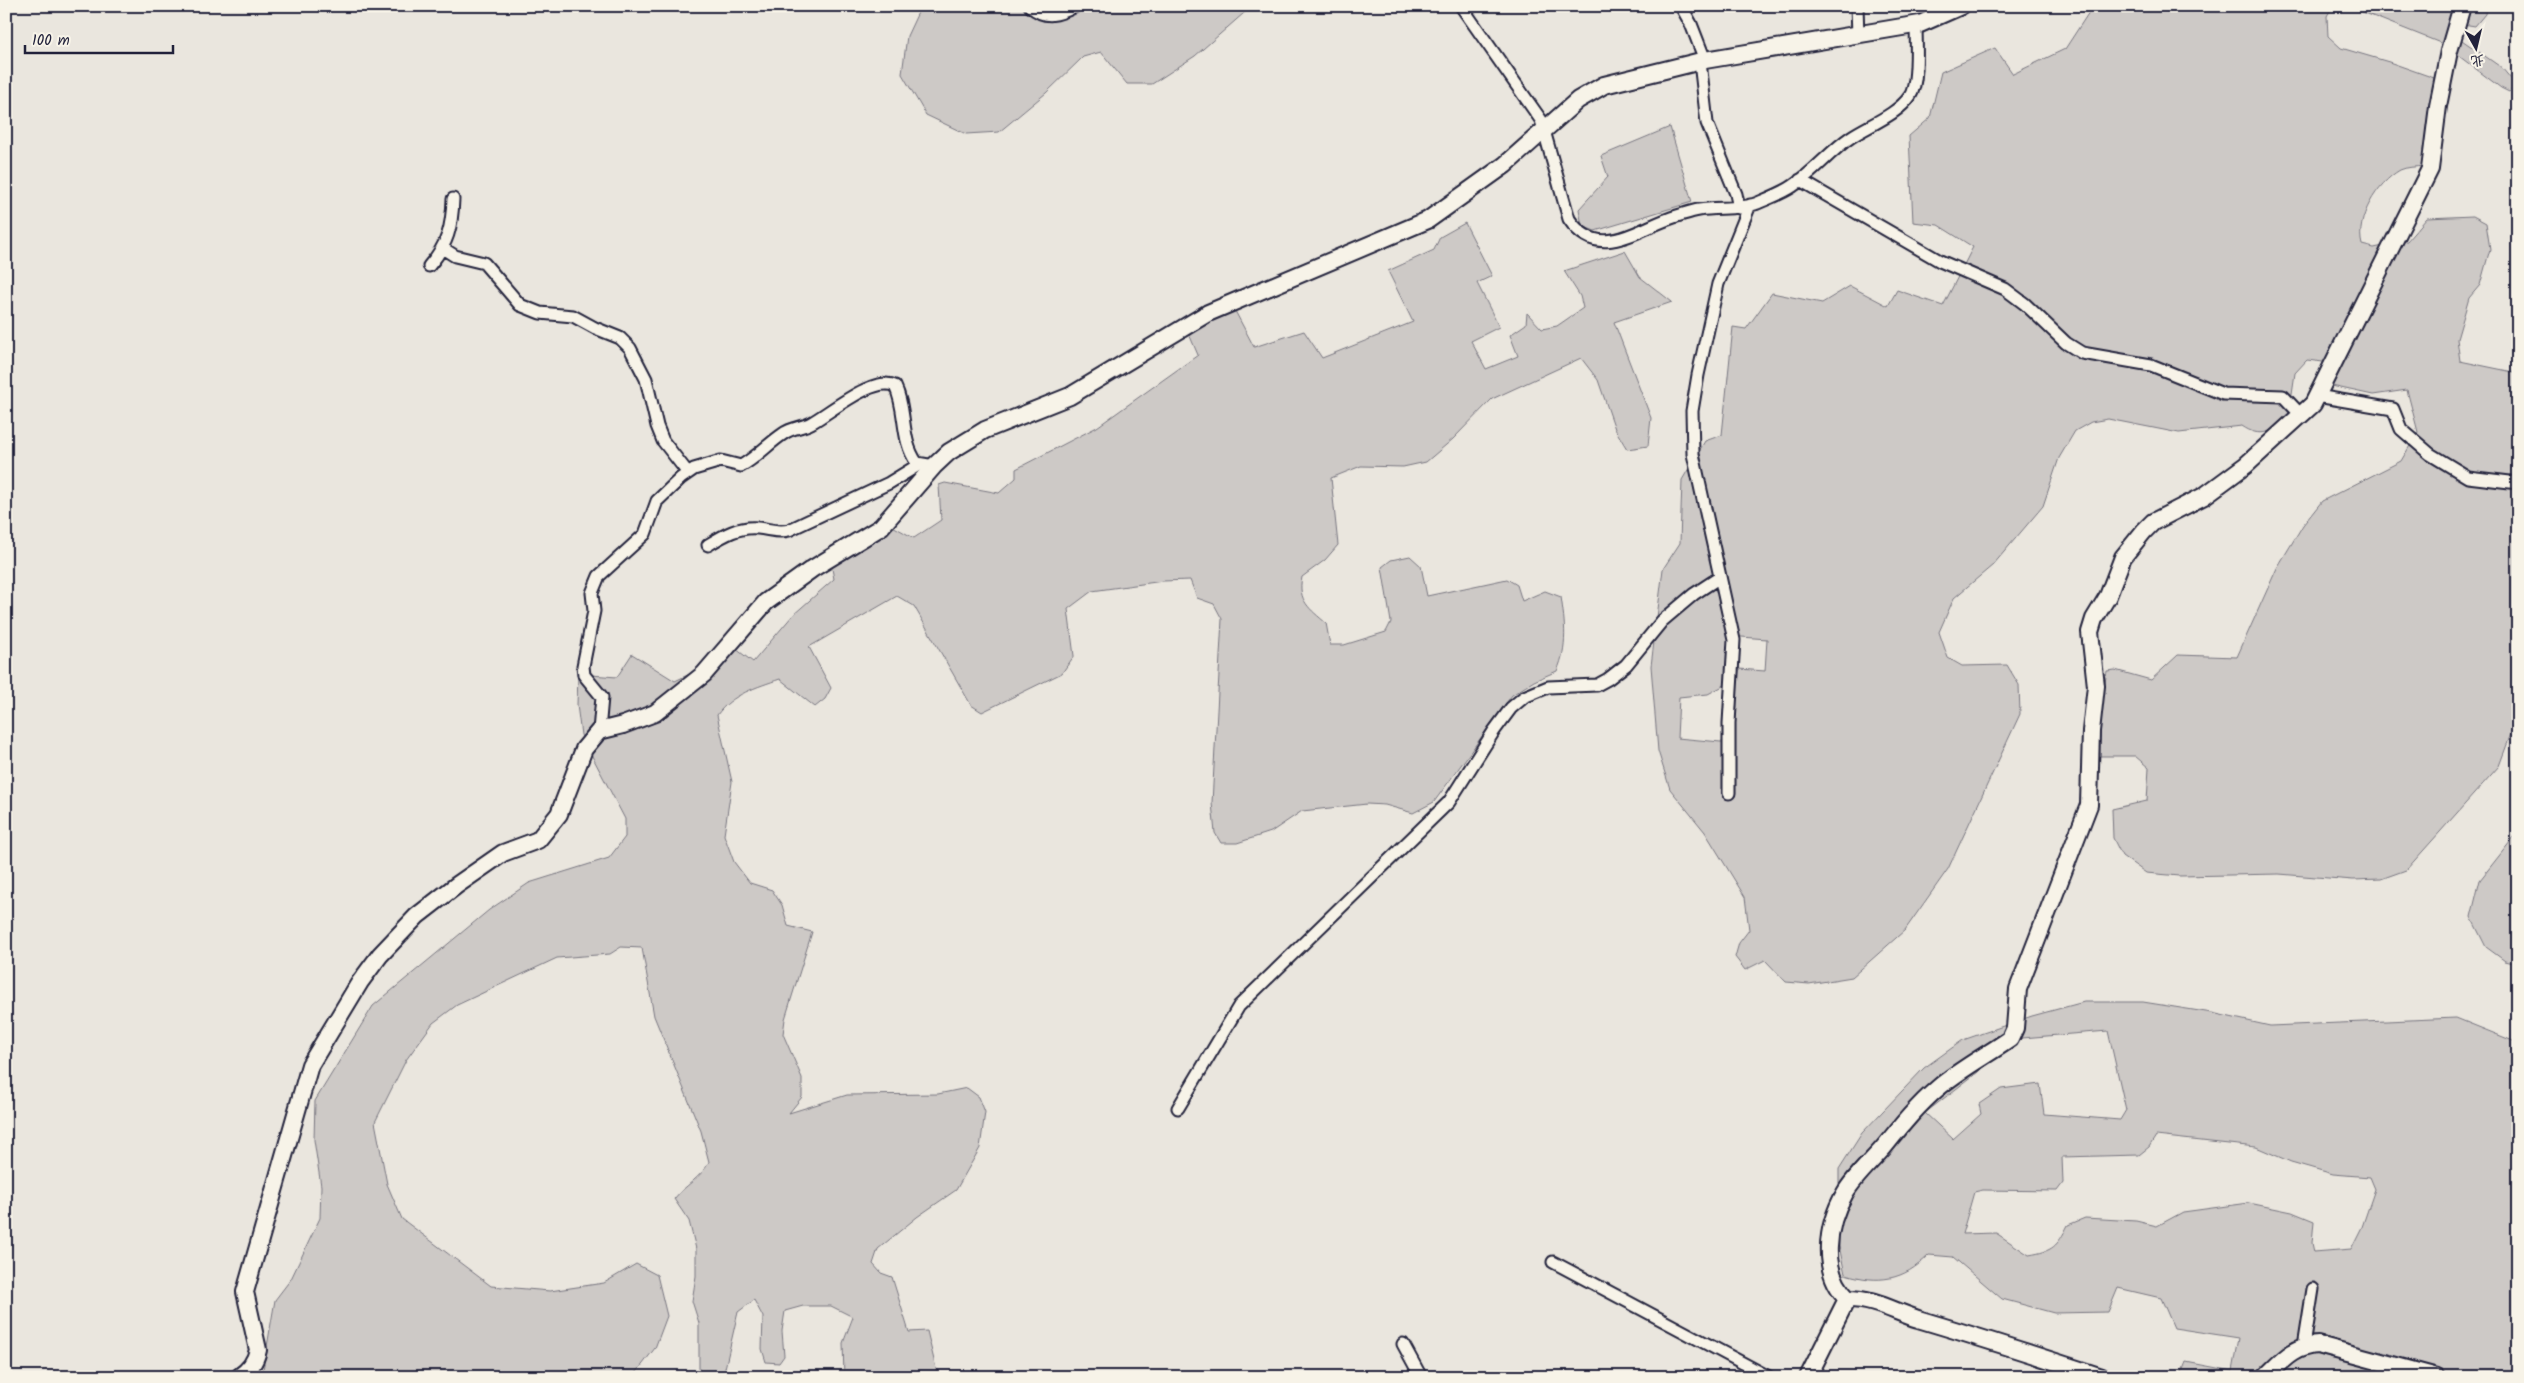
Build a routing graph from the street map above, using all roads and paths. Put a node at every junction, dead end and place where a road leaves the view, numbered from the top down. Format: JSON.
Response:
{"nodes":[{"id":1,"x":1030,"y":6,"type":"edge"},
{"id":2,"x":1076,"y":6,"type":"edge"},
{"id":3,"x":1462,"y":6,"type":"edge"},
{"id":4,"x":1681,"y":6,"type":"edge"},
{"id":5,"x":1857,"y":6,"type":"edge"},
{"id":6,"x":1961,"y":6,"type":"edge"},
{"id":7,"x":2462,"y":6,"type":"edge"},
{"id":8,"x":1916,"y":25,"type":"junction"},
{"id":9,"x":1858,"y":36,"type":"junction"},
{"id":10,"x":1702,"y":61,"type":"junction"},
{"id":11,"x":1543,"y":132,"type":"junction"},
{"id":12,"x":1800,"y":180,"type":"junction"},
{"id":13,"x":453,"y":199,"type":"dead end"},
{"id":14,"x":1744,"y":207,"type":"junction"},
{"id":15,"x":444,"y":249,"type":"junction"},
{"id":16,"x":429,"y":266,"type":"dead end"},
{"id":17,"x":2317,"y":396,"type":"junction"},
{"id":18,"x":2302,"y":416,"type":"junction"},
{"id":19,"x":927,"y":465,"type":"junction"},
{"id":20,"x":688,"y":473,"type":"junction"},
{"id":21,"x":2518,"y":483,"type":"edge"},
{"id":22,"x":708,"y":545,"type":"dead end"},
{"id":23,"x":1720,"y":577,"type":"junction"},
{"id":24,"x":599,"y":731,"type":"junction"},
{"id":25,"x":1728,"y":793,"type":"dead end"},
{"id":26,"x":1178,"y":1108,"type":"dead end"},
{"id":27,"x":1553,"y":1262,"type":"dead end"},
{"id":28,"x":2313,"y":1289,"type":"dead end"},
{"id":29,"x":1848,"y":1300,"type":"junction"},
{"id":30,"x":1403,"y":1344,"type":"dead end"},
{"id":31,"x":2304,"y":1346,"type":"junction"},
{"id":32,"x":2071,"y":1372,"type":"edge"},
{"id":33,"x":239,"y":1377,"type":"edge"},
{"id":34,"x":1421,"y":1377,"type":"edge"},
{"id":35,"x":1769,"y":1377,"type":"edge"},
{"id":36,"x":1808,"y":1377,"type":"edge"},
{"id":37,"x":2102,"y":1377,"type":"edge"},
{"id":38,"x":2265,"y":1377,"type":"edge"},
{"id":39,"x":2438,"y":1377,"type":"edge"}],
"edges":[{"from":1,"to":2,"type":"street"},
{"from":3,"to":11,"type":"street"},
{"from":4,"to":10,"type":"street"},
{"from":5,"to":9,"type":"street"},
{"from":6,"to":8,"type":"street"},
{"from":7,"to":17,"type":"street"},
{"from":8,"to":9,"type":"street"},
{"from":8,"to":12,"type":"street"},
{"from":9,"to":10,"type":"street"},
{"from":10,"to":11,"type":"street"},
{"from":10,"to":14,"type":"street"},
{"from":11,"to":14,"type":"street"},
{"from":11,"to":19,"type":"street"},
{"from":12,"to":14,"type":"street"},
{"from":12,"to":18,"type":"street"},
{"from":13,"to":15,"type":"street"},
{"from":14,"to":23,"type":"street"},
{"from":15,"to":16,"type":"street"},
{"from":15,"to":20,"type":"street"},
{"from":17,"to":18,"type":"street"},
{"from":17,"to":21,"type":"street"},
{"from":18,"to":29,"type":"street"},
{"from":19,"to":20,"type":"street"},
{"from":19,"to":22,"type":"street"},
{"from":19,"to":24,"type":"street"},
{"from":20,"to":24,"type":"street"},
{"from":23,"to":25,"type":"street"},
{"from":23,"to":26,"type":"street"},
{"from":24,"to":33,"type":"street"},
{"from":27,"to":35,"type":"street"},
{"from":28,"to":31,"type":"street"},
{"from":29,"to":32,"type":"street"},
{"from":29,"to":36,"type":"street"},
{"from":30,"to":34,"type":"street"},
{"from":31,"to":38,"type":"street"},
{"from":31,"to":39,"type":"street"},
{"from":32,"to":37,"type":"street"}]}
